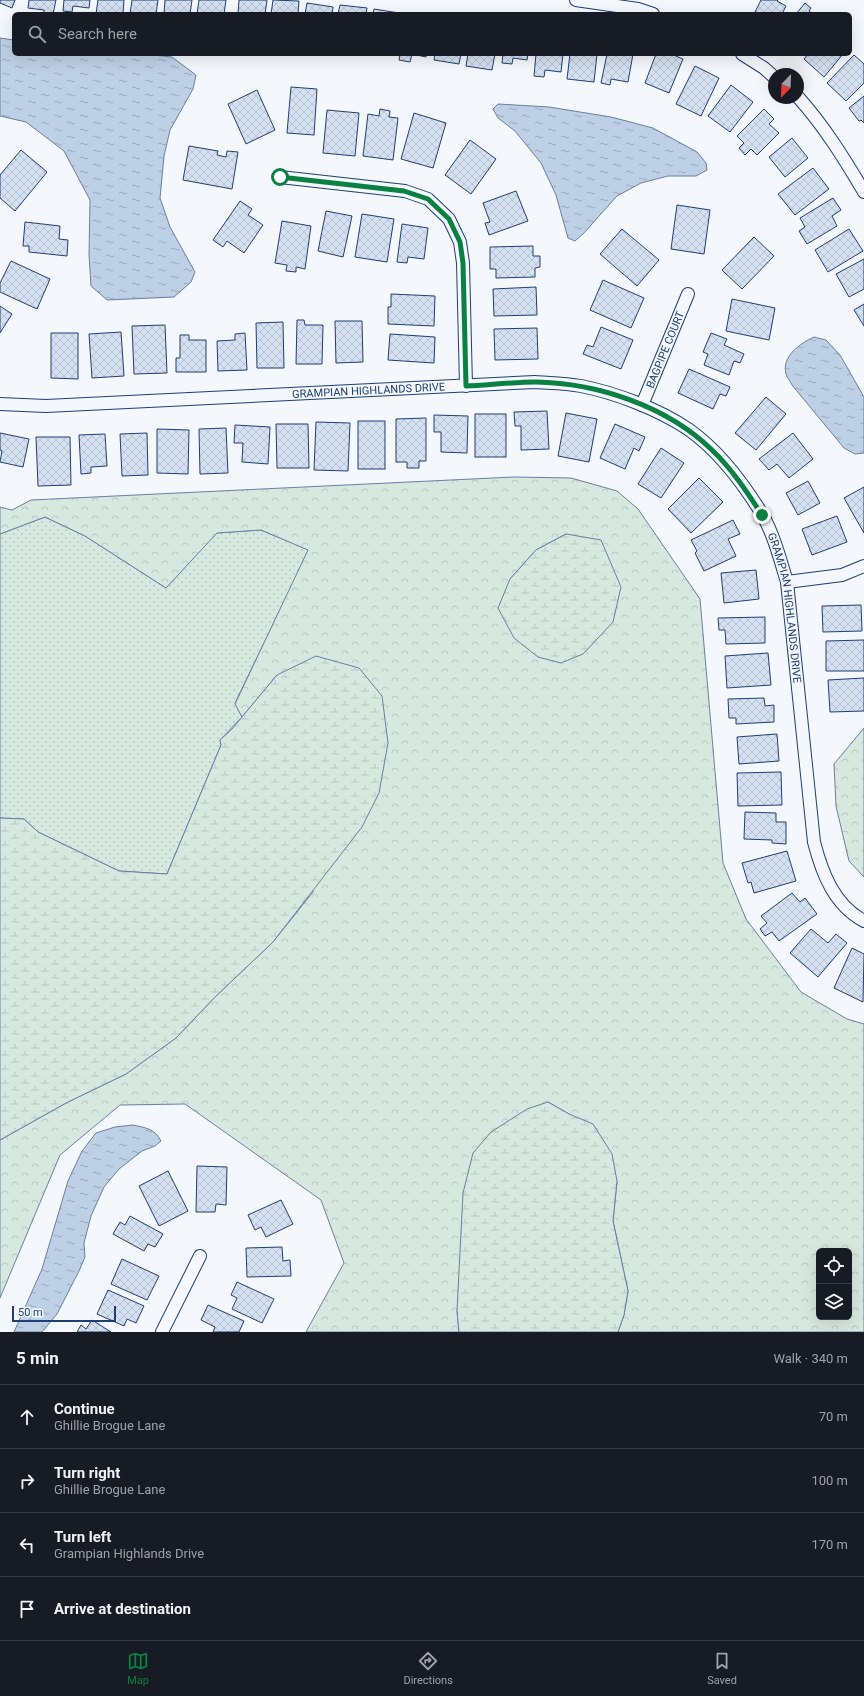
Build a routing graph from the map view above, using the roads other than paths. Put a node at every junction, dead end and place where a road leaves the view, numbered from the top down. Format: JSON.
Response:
{"nodes":[{"id":1,"x":576,"y":0,"type":"edge"},
{"id":2,"x":639,"y":5,"type":"edge"},
{"id":3,"x":651,"y":12,"type":"edge"},
{"id":4,"x":745,"y":56,"type":"edge"},
{"id":5,"x":768,"y":71,"type":"edge"},
{"id":6,"x":804,"y":104,"type":"edge"},
{"id":7,"x":280,"y":177,"type":"dead end"},
{"id":8,"x":864,"y":192,"type":"edge"},
{"id":9,"x":688,"y":294,"type":"dead end"},
{"id":10,"x":466,"y":386,"type":"junction"},
{"id":11,"x":0,"y":404,"type":"edge"},
{"id":12,"x":642,"y":405,"type":"junction"},
{"id":13,"x":864,"y":566,"type":"edge"},
{"id":14,"x":787,"y":582,"type":"junction"},
{"id":15,"x":864,"y":921,"type":"edge"},
{"id":16,"x":200,"y":1256,"type":"dead end"},
{"id":17,"x":162,"y":1332,"type":"edge"}],
"edges":[{"from":1,"to":2,"type":"street"},
{"from":2,"to":3,"type":"street"},
{"from":4,"to":5,"type":"street"},
{"from":6,"to":8,"type":"street"},
{"from":7,"to":10,"type":"street"},
{"from":9,"to":12,"type":"street","name":"BAGPIPE COURT"},
{"from":10,"to":11,"type":"street","name":"GRAMPIAN HIGHLANDS DRIVE"},
{"from":10,"to":12,"type":"street","name":"GRAMPIAN HIGHLANDS DRIVE"},
{"from":12,"to":14,"type":"street","name":"GRAMPIAN HIGHLANDS DRIVE"},
{"from":13,"to":14,"type":"street"},
{"from":14,"to":15,"type":"street","name":"GRAMPIAN HIGHLANDS DRIVE"},
{"from":16,"to":17,"type":"street"}]}
